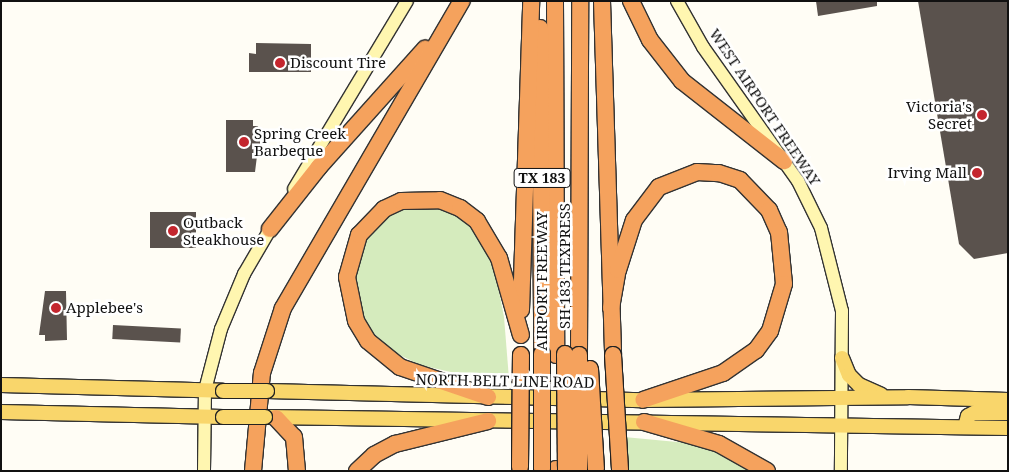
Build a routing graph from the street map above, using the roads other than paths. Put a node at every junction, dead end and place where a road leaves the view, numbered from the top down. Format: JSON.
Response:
{"nodes":[{"id":1,"x":407,"y":1,"type":"edge"},
{"id":2,"x":462,"y":1,"type":"edge"},
{"id":3,"x":531,"y":1,"type":"edge"},
{"id":4,"x":540,"y":1,"type":"edge"},
{"id":5,"x":556,"y":1,"type":"edge"},
{"id":6,"x":564,"y":1,"type":"edge"},
{"id":7,"x":580,"y":1,"type":"edge"},
{"id":8,"x":602,"y":1,"type":"edge"},
{"id":9,"x":631,"y":1,"type":"edge"},
{"id":10,"x":677,"y":1,"type":"edge"},
{"id":11,"x":784,"y":161,"type":"junction"},
{"id":12,"x":270,"y":228,"type":"junction"},
{"id":13,"x":612,"y":308,"type":"junction"},
{"id":14,"x":521,"y":335,"type":"junction"},
{"id":15,"x":566,"y":354,"type":"junction"},
{"id":16,"x":842,"y":358,"type":"junction"},
{"id":17,"x":1,"y":386,"type":"edge"},
{"id":18,"x":205,"y":390,"type":"junction"},
{"id":19,"x":488,"y":397,"type":"junction"},
{"id":20,"x":889,"y":397,"type":"junction"},
{"id":21,"x":841,"y":398,"type":"junction"},
{"id":22,"x":643,"y":400,"type":"junction"},
{"id":23,"x":1008,"y":400,"type":"edge"},
{"id":24,"x":1,"y":412,"type":"edge"},
{"id":25,"x":1008,"y":413,"type":"edge"},
{"id":26,"x":206,"y":416,"type":"junction"},
{"id":27,"x":271,"y":418,"type":"junction"},
{"id":28,"x":488,"y":421,"type":"junction"},
{"id":29,"x":644,"y":422,"type":"junction"},
{"id":30,"x":841,"y":424,"type":"junction"},
{"id":31,"x":965,"y":427,"type":"junction"},
{"id":32,"x":1008,"y":428,"type":"edge"},
{"id":33,"x":520,"y":469,"type":"edge"},
{"id":34,"x":561,"y":470,"type":"edge"},
{"id":35,"x":596,"y":470,"type":"edge"},
{"id":36,"x":620,"y":470,"type":"edge"},
{"id":37,"x":204,"y":471,"type":"edge"},
{"id":38,"x":253,"y":471,"type":"edge"},
{"id":39,"x":297,"y":471,"type":"edge"},
{"id":40,"x":356,"y":471,"type":"edge"},
{"id":41,"x":767,"y":471,"type":"edge"},
{"id":42,"x":841,"y":471,"type":"edge"}],
"edges":[{"from":1,"to":12,"type":"main road"},
{"from":2,"to":12,"type":"highway"},
{"from":2,"to":38,"type":"highway"},
{"from":3,"to":14,"type":"highway"},
{"from":4,"to":15,"type":"highway","name":"AIRPORT FREEWAY","number":"TX 183"},
{"from":5,"to":15,"type":"highway","name":"SH 183 TEXPRESS"},
{"from":6,"to":15,"type":"highway","name":"SH 183 TEXPRESS"},
{"from":7,"to":15,"type":"highway","name":"AIRPORT FREEWAY","number":"TX 183"},
{"from":8,"to":13,"type":"highway"},
{"from":9,"to":11,"type":"highway"},
{"from":10,"to":11,"type":"main road","name":"WEST AIRPORT FREEWAY"},
{"from":11,"to":16,"type":"main road","name":"WEST AIRPORT FREEWAY"},
{"from":12,"to":18,"type":"main road"},
{"from":13,"to":22,"type":"highway"},
{"from":13,"to":36,"type":"highway","bridge":true},
{"from":14,"to":19,"type":"highway"},
{"from":14,"to":33,"type":"highway","bridge":true},
{"from":15,"to":34,"type":"highway","name":"AIRPORT FREEWAY","number":"TX 183","bridge":true},
{"from":15,"to":34,"type":"highway","name":"AIRPORT FREEWAY","number":"TX 183","bridge":true},
{"from":15,"to":35,"type":"highway","bridge":true},
{"from":16,"to":20,"type":"main road"},
{"from":16,"to":21,"type":"main road","name":"WEST AIRPORT FREEWAY"},
{"from":17,"to":18,"type":"main road","name":"NORTH BELT LINE ROAD"},
{"from":18,"to":19,"type":"main road","name":"NORTH BELT LINE ROAD","bridge":true},
{"from":18,"to":26,"type":"main road"},
{"from":19,"to":22,"type":"main road","name":"NORTH BELT LINE ROAD"},
{"from":20,"to":21,"type":"main road","name":"NORTH BELT LINE ROAD"},
{"from":20,"to":23,"type":"main road","name":"NORTH BELT LINE ROAD"},
{"from":21,"to":22,"type":"main road","name":"NORTH BELT LINE ROAD"},
{"from":21,"to":30,"type":"main road","name":"WEST AIRPORT FREEWAY"},
{"from":24,"to":26,"type":"main road"},
{"from":25,"to":31,"type":"main road"},
{"from":26,"to":27,"type":"main road","bridge":true},
{"from":26,"to":37,"type":"main road"},
{"from":27,"to":28,"type":"main road"},
{"from":27,"to":39,"type":"highway"},
{"from":28,"to":29,"type":"main road"},
{"from":28,"to":40,"type":"highway"},
{"from":29,"to":30,"type":"main road"},
{"from":29,"to":41,"type":"highway"},
{"from":30,"to":31,"type":"main road"},
{"from":30,"to":42,"type":"main road","name":"WEST AIRPORT FREEWAY"},
{"from":31,"to":32,"type":"main road"}]}
